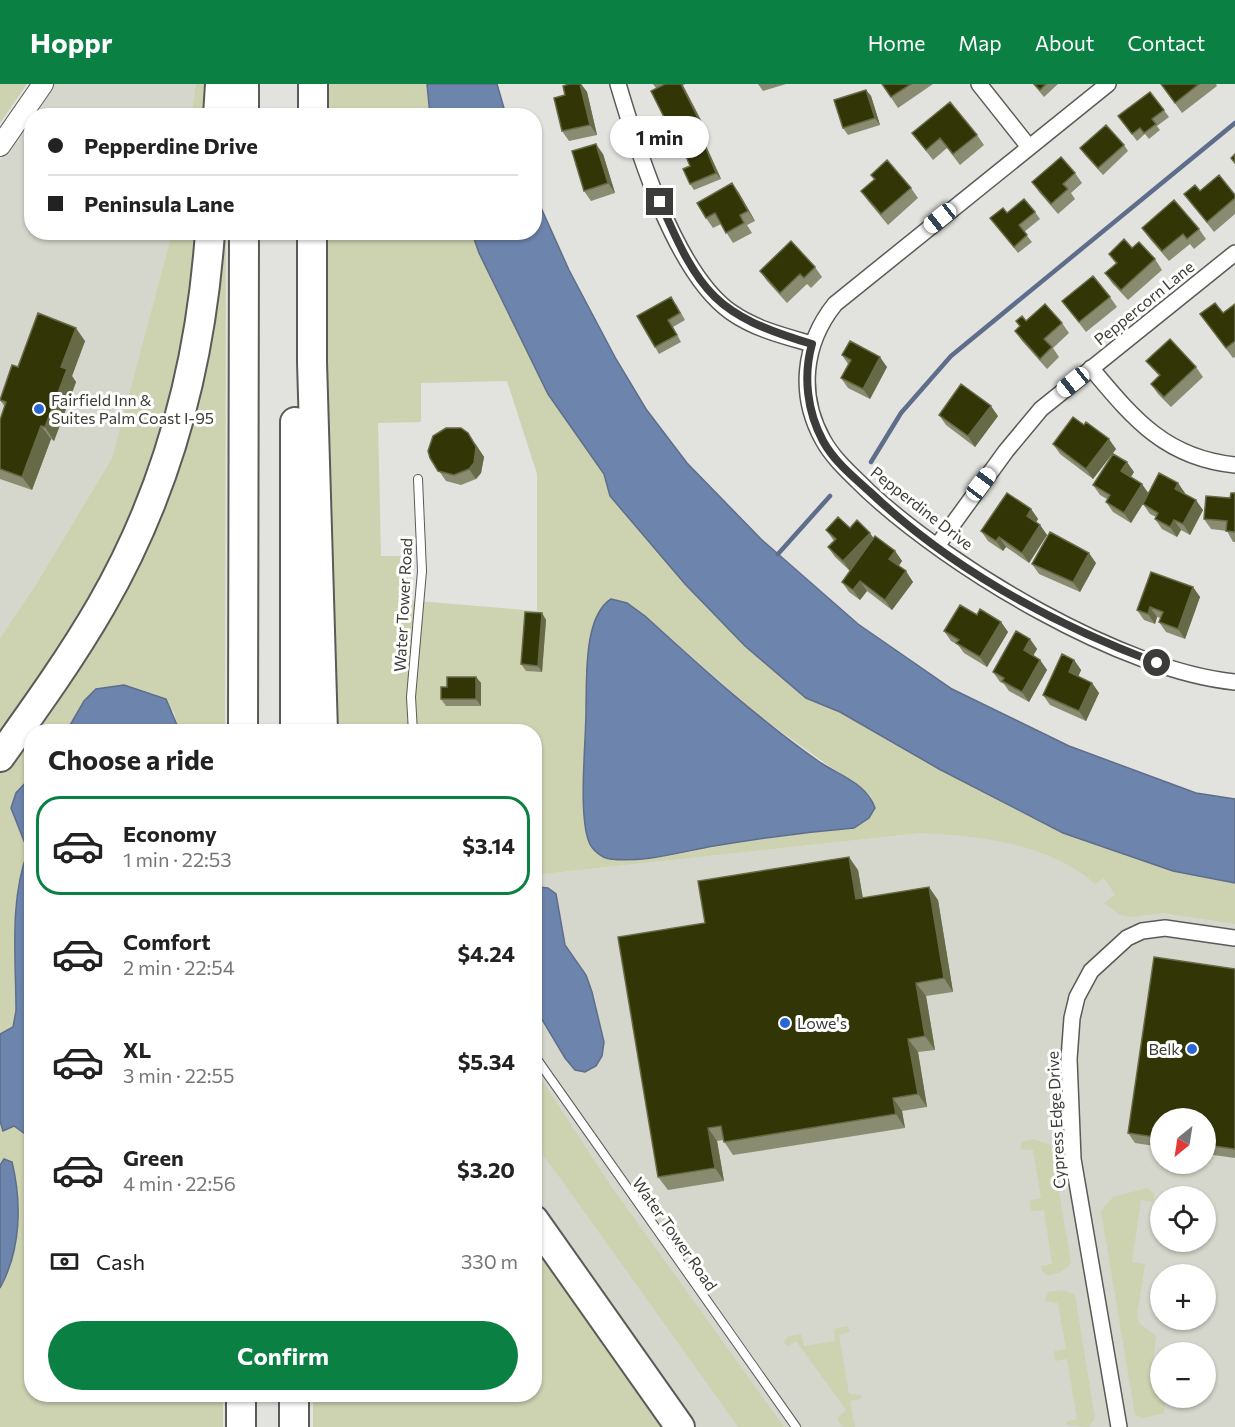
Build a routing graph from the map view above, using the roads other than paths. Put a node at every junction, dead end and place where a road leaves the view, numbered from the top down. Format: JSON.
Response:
{"nodes":[{"id":1,"x":42,"y":84,"type":"edge"},
{"id":2,"x":220,"y":84,"type":"edge"},
{"id":3,"x":244,"y":84,"type":"edge"},
{"id":4,"x":296,"y":84,"type":"edge"},
{"id":5,"x":313,"y":84,"type":"edge"},
{"id":6,"x":618,"y":84,"type":"edge"},
{"id":7,"x":979,"y":84,"type":"edge"},
{"id":8,"x":1108,"y":84,"type":"edge"},
{"id":9,"x":26,"y":108,"type":"edge"},
{"id":10,"x":218,"y":108,"type":"edge"},
{"id":11,"x":244,"y":108,"type":"edge"},
{"id":12,"x":296,"y":108,"type":"edge"},
{"id":13,"x":313,"y":108,"type":"edge"},
{"id":14,"x":24,"y":111,"type":"edge"},
{"id":15,"x":0,"y":146,"type":"edge"},
{"id":16,"x":1029,"y":147,"type":"junction"},
{"id":17,"x":209,"y":240,"type":"edge"},
{"id":18,"x":244,"y":240,"type":"edge"},
{"id":19,"x":295,"y":240,"type":"edge"},
{"id":20,"x":312,"y":240,"type":"edge"},
{"id":21,"x":1235,"y":253,"type":"edge"},
{"id":22,"x":812,"y":344,"type":"junction"},
{"id":23,"x":1091,"y":368,"type":"junction"},
{"id":24,"x":1235,"y":465,"type":"edge"},
{"id":25,"x":418,"y":479,"type":"dead end"},
{"id":26,"x":937,"y":546,"type":"junction"},
{"id":27,"x":1235,"y":682,"type":"edge"},
{"id":28,"x":243,"y":724,"type":"edge"},
{"id":29,"x":295,"y":724,"type":"edge"},
{"id":30,"x":323,"y":724,"type":"edge"},
{"id":31,"x":413,"y":724,"type":"edge"},
{"id":32,"x":0,"y":757,"type":"edge"},
{"id":33,"x":1235,"y":938,"type":"edge"},
{"id":34,"x":542,"y":1066,"type":"edge"},
{"id":35,"x":542,"y":1231,"type":"edge"},
{"id":36,"x":241,"y":1402,"type":"edge"},
{"id":37,"x":294,"y":1402,"type":"edge"},
{"id":38,"x":241,"y":1427,"type":"edge"},
{"id":39,"x":294,"y":1427,"type":"edge"},
{"id":40,"x":680,"y":1427,"type":"edge"},
{"id":41,"x":796,"y":1427,"type":"edge"},
{"id":42,"x":1119,"y":1427,"type":"edge"}],
"edges":[{"from":1,"to":9,"type":"street"},
{"from":2,"to":10,"type":"highway"},
{"from":3,"to":11,"type":"highway"},
{"from":4,"to":12,"type":"highway"},
{"from":5,"to":13,"type":"highway"},
{"from":6,"to":22,"type":"street"},
{"from":7,"to":16,"type":"street"},
{"from":8,"to":16,"type":"street","name":"Pepperdine Drive"},
{"from":14,"to":15,"type":"street"},
{"from":16,"to":22,"type":"street","name":"Pepperdine Drive"},
{"from":17,"to":32,"type":"highway"},
{"from":18,"to":28,"type":"highway"},
{"from":19,"to":29,"type":"highway"},
{"from":20,"to":30,"type":"highway"},
{"from":21,"to":23,"type":"street","name":"Peppercorn Lane"},
{"from":22,"to":26,"type":"street","name":"Pepperdine Drive"},
{"from":23,"to":24,"type":"street"},
{"from":23,"to":26,"type":"street","name":"Peppercorn Lane"},
{"from":25,"to":31,"type":"lane","name":"Water Tower Road"},
{"from":26,"to":27,"type":"street","name":"Pepperdine Drive"},
{"from":33,"to":42,"type":"street","name":"Cypress Edge Drive"},
{"from":34,"to":41,"type":"lane","name":"Water Tower Road"},
{"from":35,"to":40,"type":"highway"},
{"from":36,"to":38,"type":"highway"},
{"from":37,"to":39,"type":"highway"}]}
